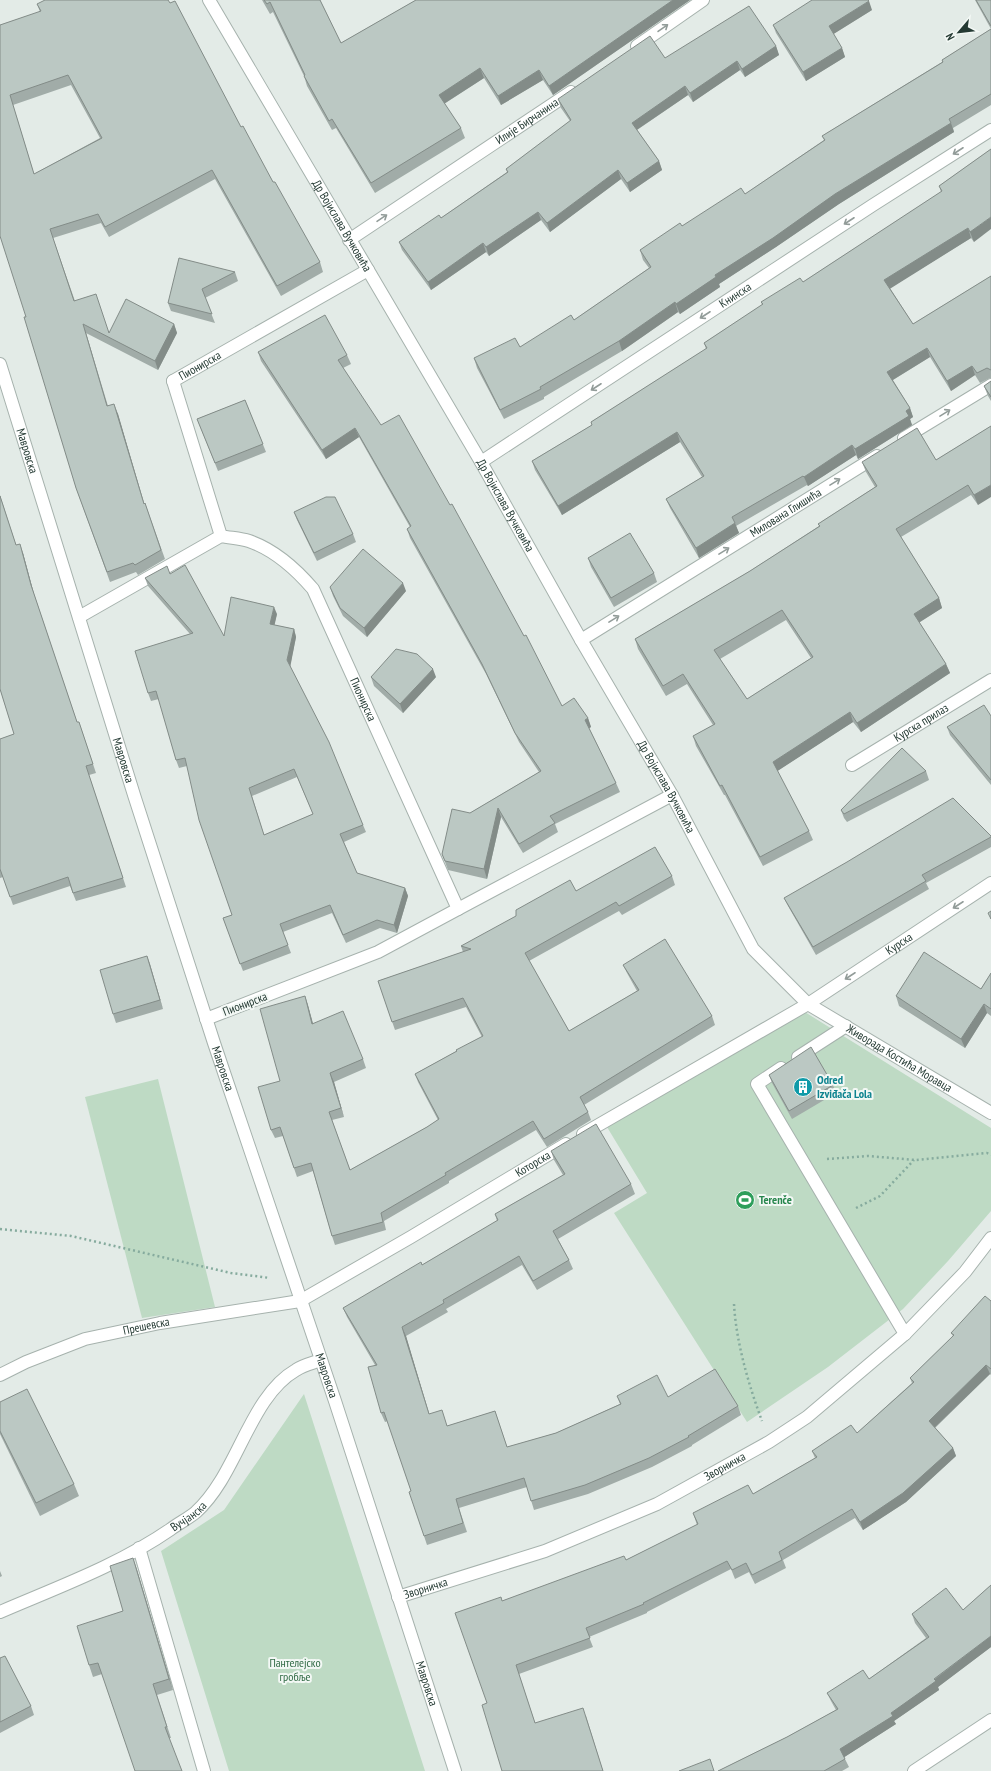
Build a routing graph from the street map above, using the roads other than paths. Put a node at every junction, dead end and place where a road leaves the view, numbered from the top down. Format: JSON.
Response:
{"nodes":[{"id":1,"x":209,"y":0,"type":"edge"},
{"id":2,"x":703,"y":0,"type":"edge"},
{"id":3,"x":627,"y":53,"type":"edge"},
{"id":4,"x":582,"y":84,"type":"edge"},
{"id":5,"x":991,"y":130,"type":"edge"},
{"id":6,"x":349,"y":240,"type":"junction"},
{"id":7,"x":368,"y":270,"type":"junction"},
{"id":8,"x":0,"y":364,"type":"edge"},
{"id":9,"x":991,"y":384,"type":"edge"},
{"id":10,"x":481,"y":462,"type":"junction"},
{"id":11,"x":221,"y":536,"type":"junction"},
{"id":12,"x":79,"y":617,"type":"junction"},
{"id":13,"x":581,"y":640,"type":"junction"},
{"id":14,"x":991,"y":680,"type":"edge"},
{"id":15,"x":852,"y":765,"type":"dead end"},
{"id":16,"x":672,"y":795,"type":"junction"},
{"id":17,"x":991,"y":883,"type":"edge"},
{"id":18,"x":458,"y":909,"type":"junction"},
{"id":19,"x":808,"y":1004,"type":"junction"},
{"id":20,"x":206,"y":1019,"type":"junction"},
{"id":21,"x":846,"y":1026,"type":"junction"},
{"id":22,"x":991,"y":1113,"type":"edge"},
{"id":23,"x":991,"y":1238,"type":"edge"},
{"id":24,"x":300,"y":1301,"type":"junction"},
{"id":25,"x":905,"y":1334,"type":"junction"},
{"id":26,"x":321,"y":1360,"type":"junction"},
{"id":27,"x":0,"y":1375,"type":"edge"},
{"id":28,"x":139,"y":1548,"type":"junction"},
{"id":29,"x":398,"y":1598,"type":"junction"},
{"id":30,"x":0,"y":1612,"type":"edge"},
{"id":31,"x":991,"y":1720,"type":"edge"},
{"id":32,"x":204,"y":1771,"type":"edge"},
{"id":33,"x":455,"y":1771,"type":"edge"},
{"id":34,"x":914,"y":1771,"type":"edge"}],
"edges":[{"from":1,"to":6,"type":"street","name":"Др Војислава Вучковића"},
{"from":3,"to":2,"type":"street","one_way":true},
{"from":6,"to":4,"type":"street","name":"Илије Бирчанина","one_way":true},
{"from":5,"to":10,"type":"street","name":"Книнска","one_way":true},
{"from":6,"to":7,"type":"street","name":"Др Војислава Вучковића"},
{"from":7,"to":10,"type":"street","name":"Др Војислава Вучковића"},
{"from":7,"to":11,"type":"street","name":"Пионирска"},
{"from":8,"to":12,"type":"street","name":"Мавровска"},
{"from":13,"to":9,"type":"street","name":"Милована Глишића","one_way":true},
{"from":10,"to":13,"type":"street","name":"Др Војислава Вучковића"},
{"from":11,"to":12,"type":"street"},
{"from":11,"to":18,"type":"street","name":"Пионирска"},
{"from":12,"to":20,"type":"street","name":"Мавровска"},
{"from":13,"to":16,"type":"street","name":"Др Војислава Вучковића"},
{"from":14,"to":15,"type":"street","name":"Курска прилаз"},
{"from":16,"to":18,"type":"street","name":"Пионирска"},
{"from":16,"to":19,"type":"street","name":"Др Војислава Вучковића"},
{"from":17,"to":19,"type":"street","name":"Курска","one_way":true},
{"from":18,"to":20,"type":"street","name":"Пионирска"},
{"from":19,"to":21,"type":"street","name":"Живорада Костића Моравца"},
{"from":19,"to":24,"type":"street","name":"Которска"},
{"from":20,"to":24,"type":"street","name":"Мавровска"},
{"from":21,"to":22,"type":"street","name":"Живорада Костића Моравца"},
{"from":21,"to":25,"type":"street"},
{"from":23,"to":25,"type":"street","name":"Зворничка"},
{"from":24,"to":26,"type":"street","name":"Мавровска"},
{"from":24,"to":27,"type":"street","name":"Прешевска"},
{"from":25,"to":29,"type":"street","name":"Зворничка"},
{"from":26,"to":28,"type":"street","name":"Вучјанска"},
{"from":26,"to":29,"type":"street","name":"Мавровска"},
{"from":28,"to":30,"type":"street","name":"Вучјанска"},
{"from":28,"to":32,"type":"street"},
{"from":29,"to":33,"type":"street","name":"Мавровска"},
{"from":31,"to":34,"type":"street"}]}
